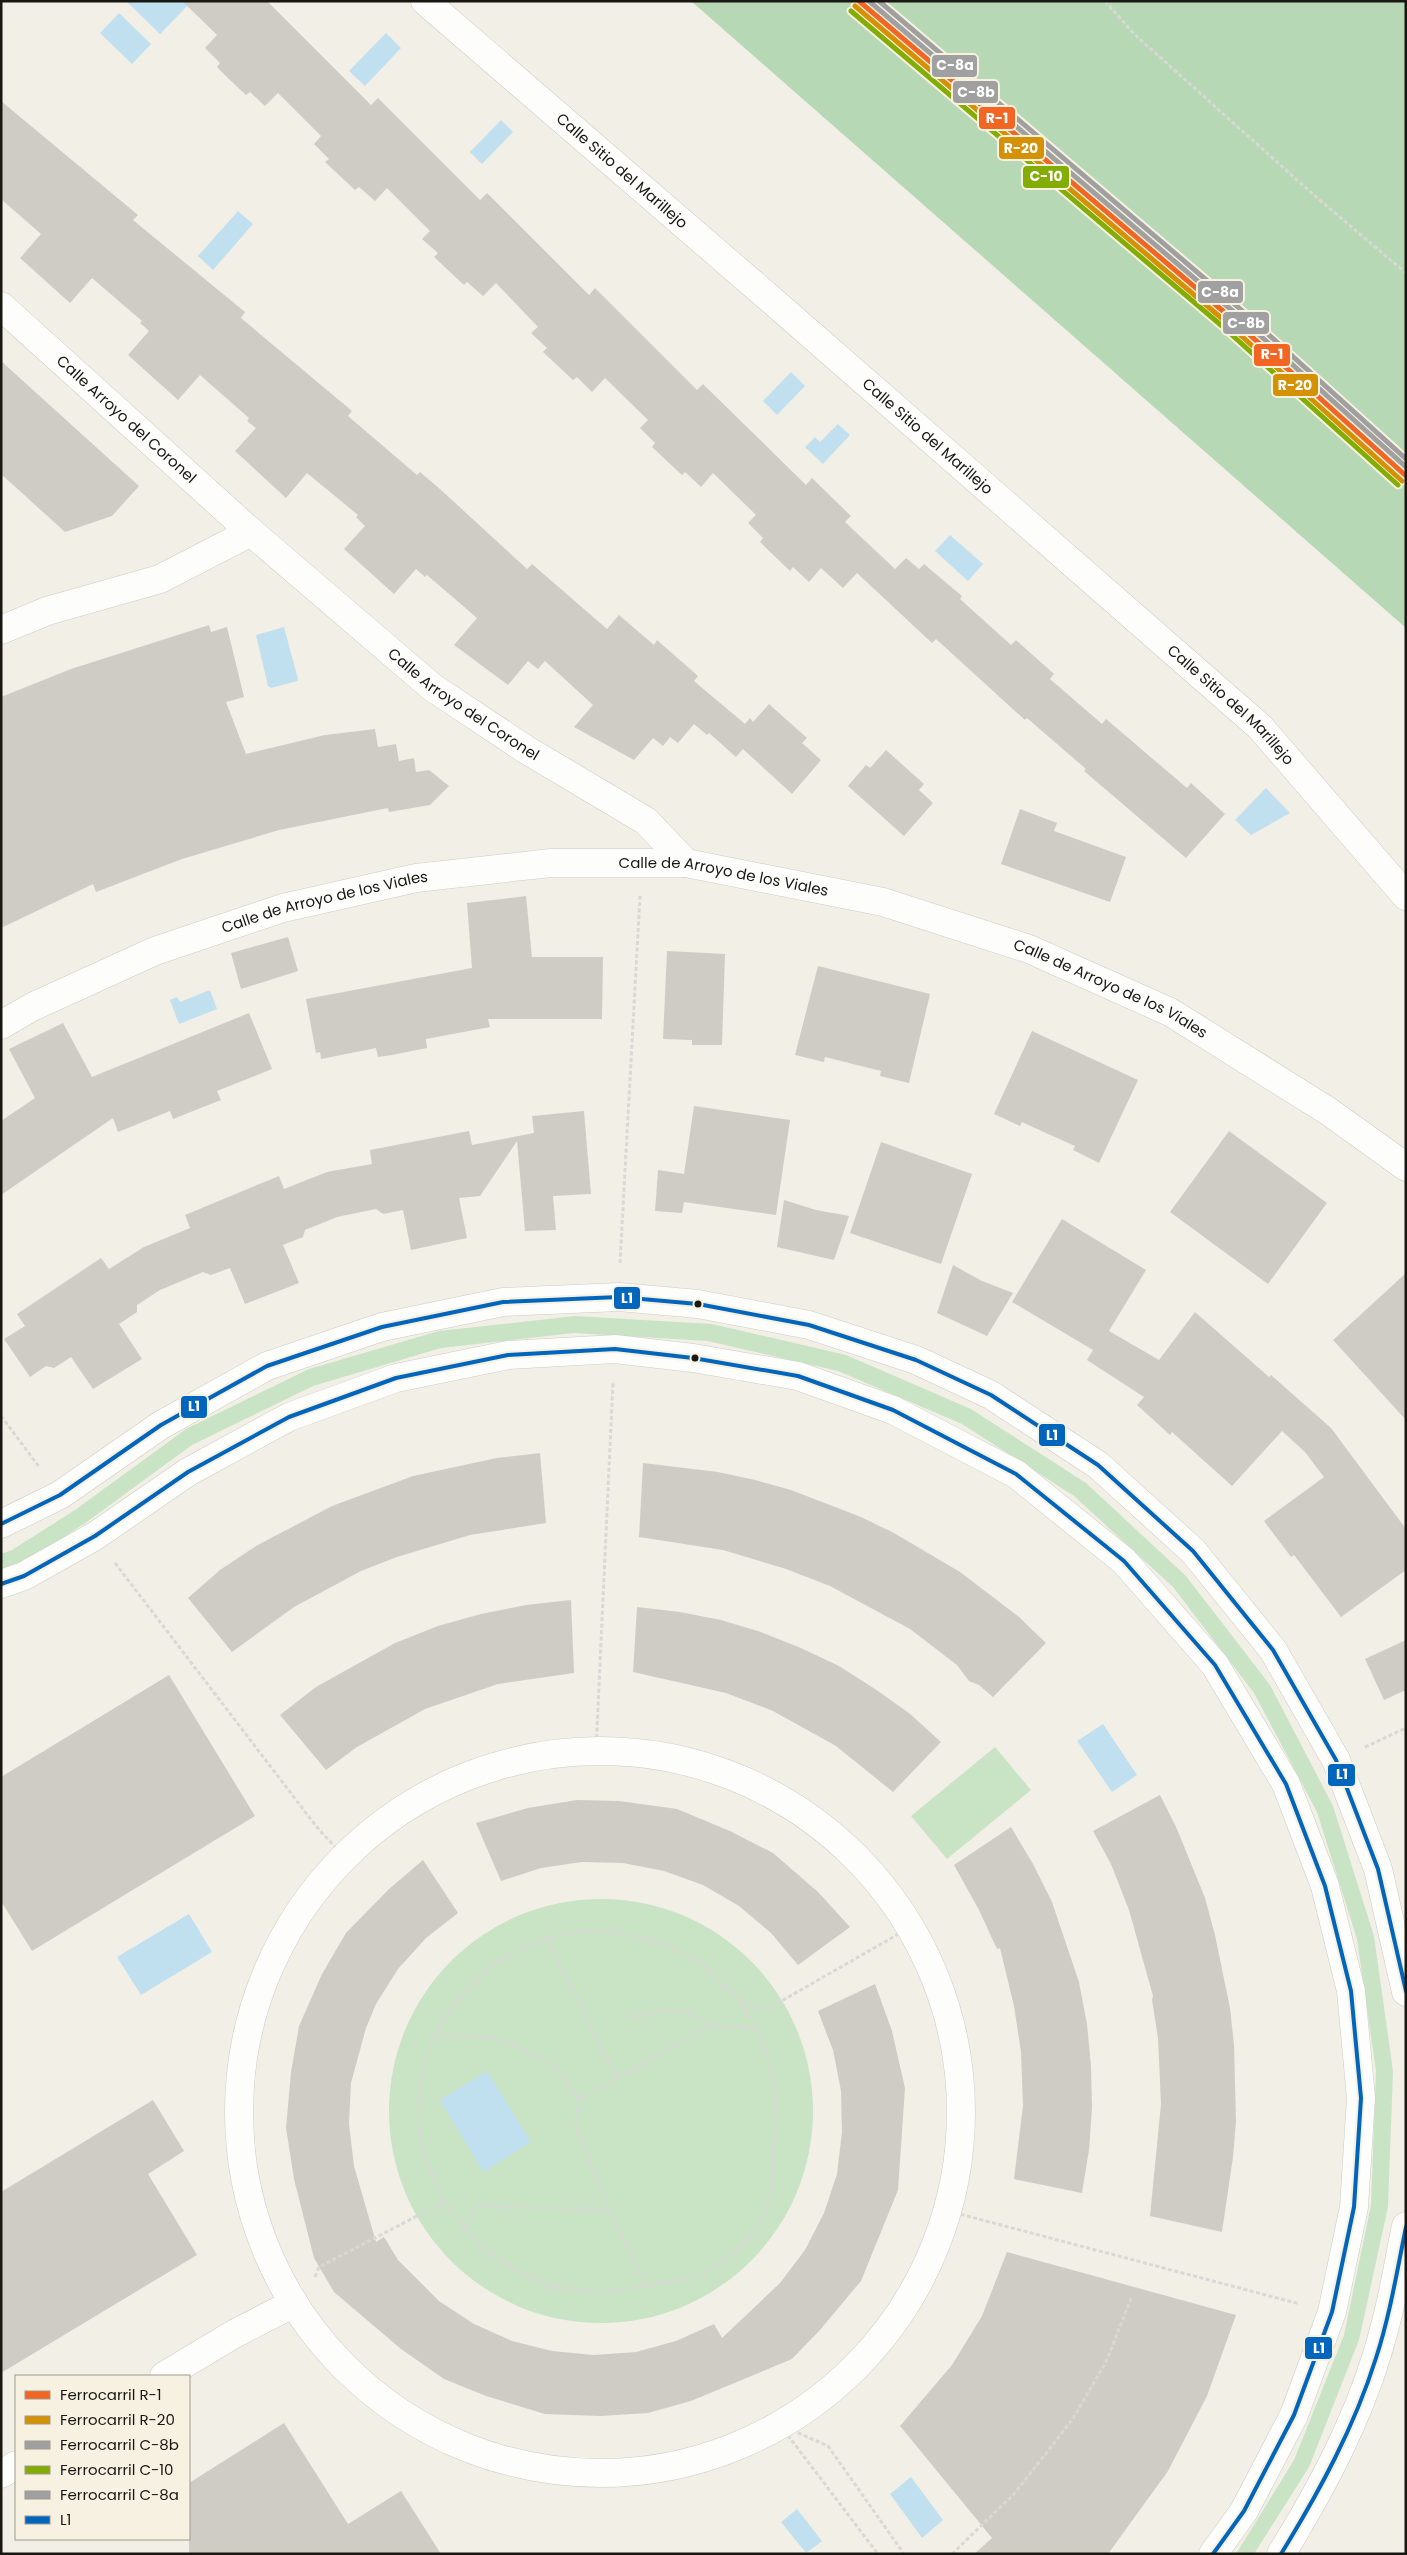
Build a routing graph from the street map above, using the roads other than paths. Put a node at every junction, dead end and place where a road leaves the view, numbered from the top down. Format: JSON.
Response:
{"nodes":[{"id":1,"x":425,"y":1,"type":"edge"},
{"id":2,"x":1,"y":306,"type":"edge"},
{"id":3,"x":251,"y":532,"type":"junction"},
{"id":4,"x":1,"y":630,"type":"edge"},
{"id":5,"x":686,"y":863,"type":"junction"},
{"id":6,"x":1406,"y":896,"type":"edge"},
{"id":7,"x":1,"y":1025,"type":"edge"},
{"id":8,"x":1406,"y":1167,"type":"edge"},
{"id":9,"x":1,"y":1524,"type":"edge"},
{"id":10,"x":1,"y":1584,"type":"edge"},
{"id":11,"x":1406,"y":1992,"type":"edge"},
{"id":12,"x":1406,"y":2226,"type":"edge"},
{"id":13,"x":294,"y":2303,"type":"junction"},
{"id":14,"x":166,"y":2375,"type":"edge"},
{"id":15,"x":15,"y":2466,"type":"edge"},
{"id":16,"x":1,"y":2474,"type":"edge"},
{"id":17,"x":1213,"y":2554,"type":"edge"},
{"id":18,"x":1281,"y":2554,"type":"edge"}],
"edges":[{"from":1,"to":6,"type":"street","name":"Calle Sitio del Marillejo"},
{"from":2,"to":3,"type":"street","name":"Calle Arroyo del Coronel"},
{"from":3,"to":4,"type":"street"},
{"from":3,"to":5,"type":"street","name":"Calle Arroyo del Coronel"},
{"from":5,"to":7,"type":"street","name":"Calle de Arroyo de los Viales"},
{"from":5,"to":8,"type":"street","name":"Calle de Arroyo de los Viales"},
{"from":9,"to":11,"type":"street"},
{"from":10,"to":17,"type":"street"},
{"from":12,"to":18,"type":"street"},
{"from":13,"to":13,"type":"street"},
{"from":13,"to":14,"type":"street"},
{"from":15,"to":16,"type":"street"}]}
